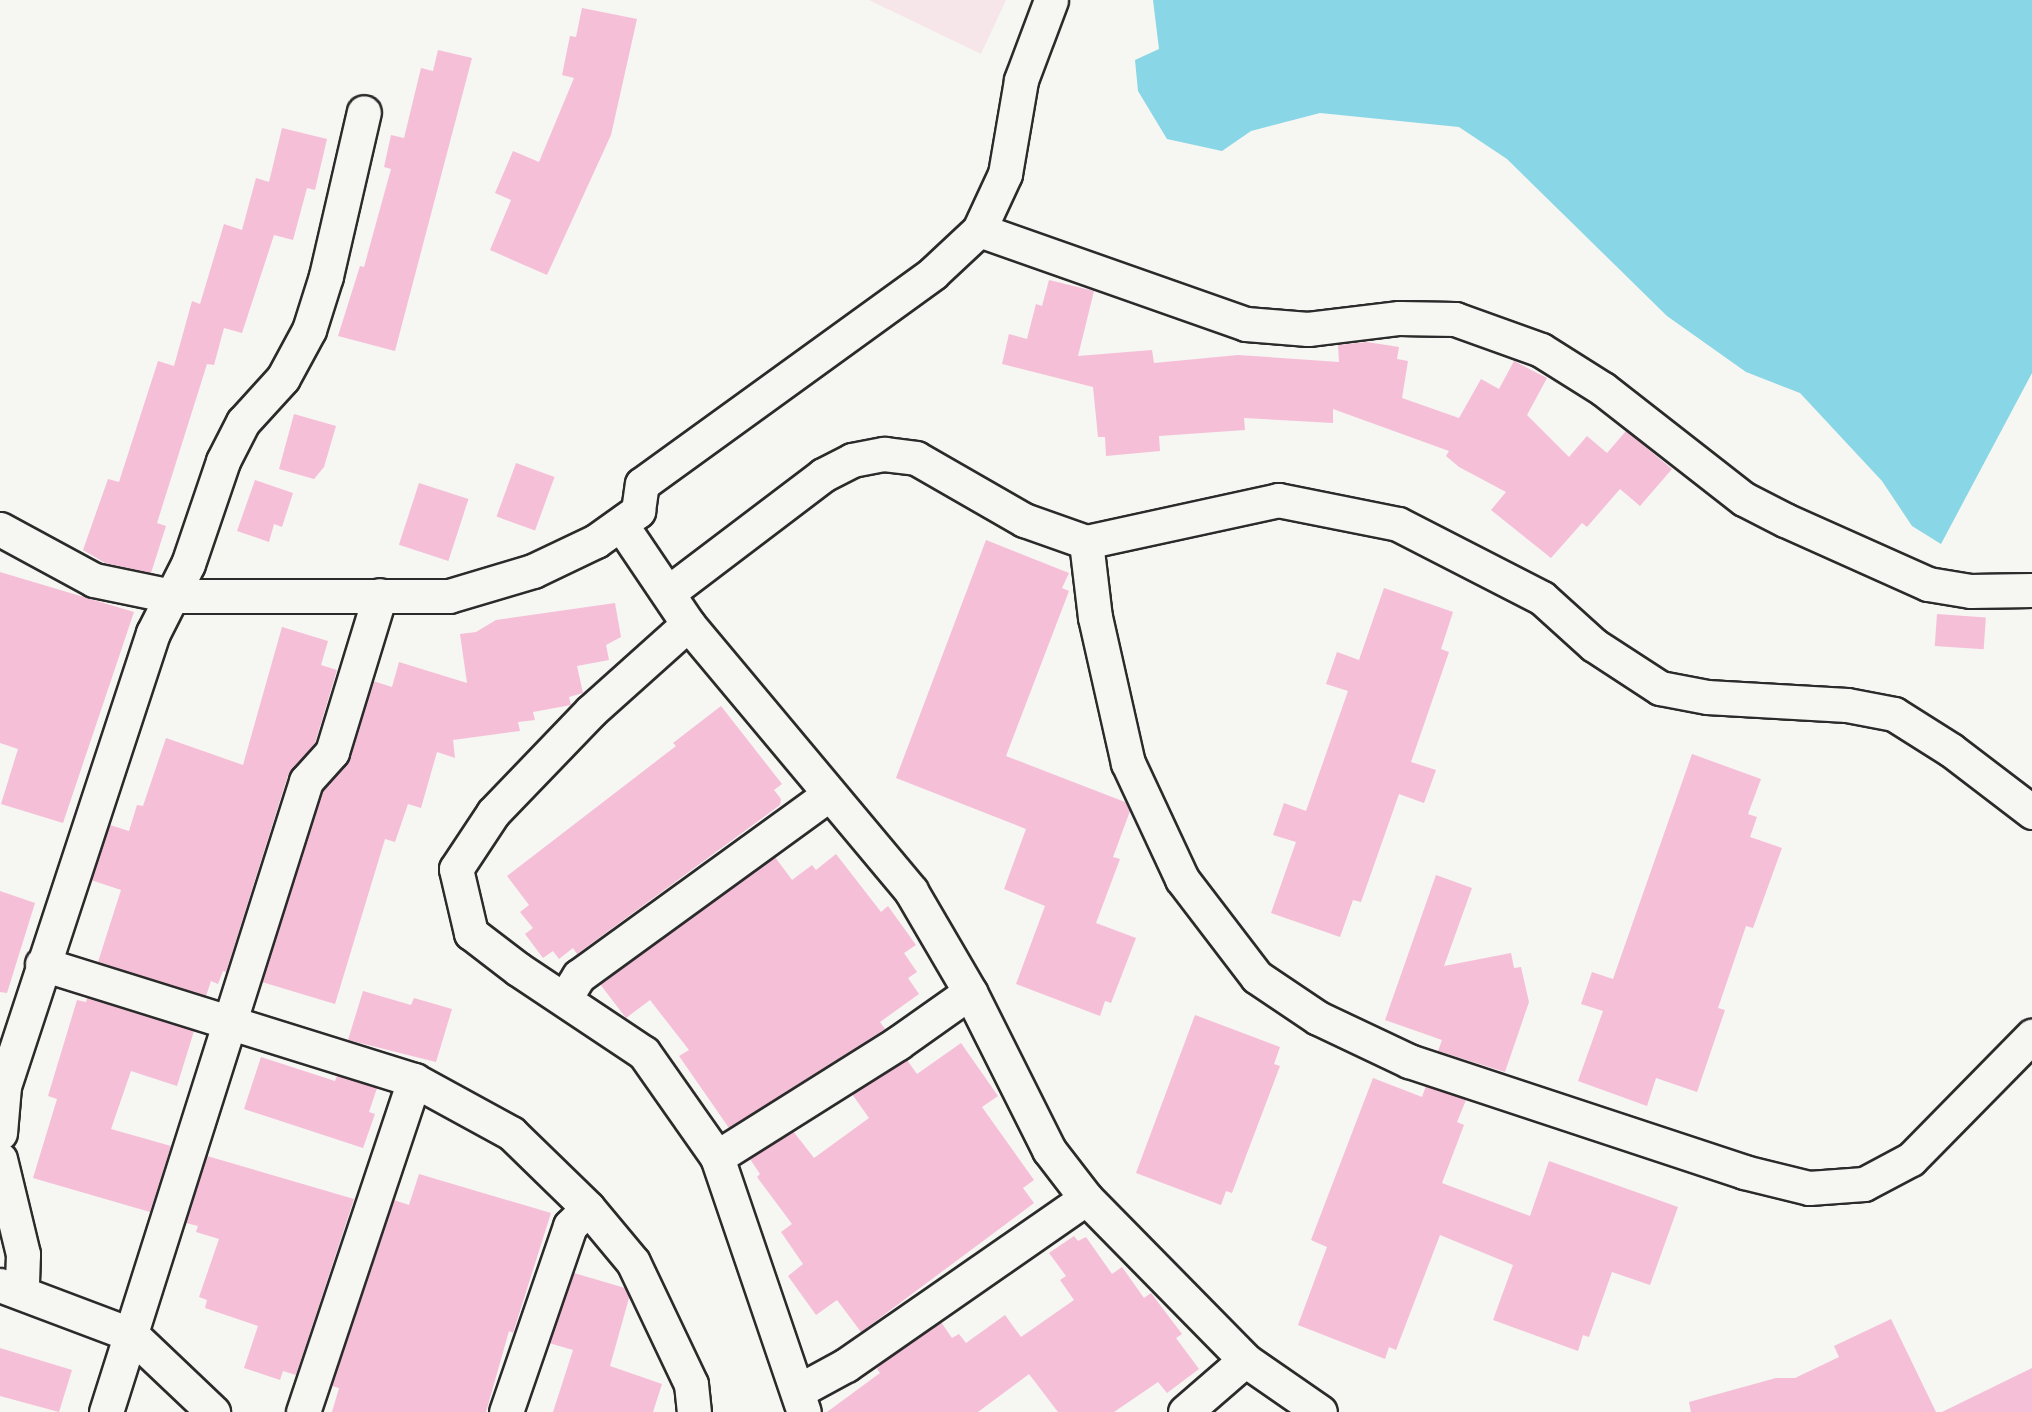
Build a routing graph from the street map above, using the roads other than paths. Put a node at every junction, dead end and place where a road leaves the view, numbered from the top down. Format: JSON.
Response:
{"nodes":[{"id":1,"x":1051,"y":0,"type":"edge"},
{"id":2,"x":364,"y":112,"type":"dead end"},
{"id":3,"x":979,"y":230,"type":"junction"},
{"id":4,"x":622,"y":526,"type":"junction"},
{"id":5,"x":0,"y":529,"type":"edge"},
{"id":6,"x":1086,"y":542,"type":"junction"},
{"id":7,"x":2032,"y":590,"type":"edge"},
{"id":8,"x":669,"y":592,"type":"junction"},
{"id":9,"x":380,"y":595,"type":"junction"},
{"id":10,"x":171,"y":596,"type":"junction"},
{"id":11,"x":688,"y":624,"type":"junction"},
{"id":12,"x":828,"y":795,"type":"junction"},
{"id":13,"x":2032,"y":812,"type":"edge"},
{"id":14,"x":42,"y":964,"type":"junction"},
{"id":15,"x":970,"y":992,"type":"junction"},
{"id":16,"x":565,"y":998,"type":"junction"},
{"id":17,"x":14,"y":1006,"type":"edge"},
{"id":18,"x":231,"y":1022,"type":"junction"},
{"id":19,"x":2032,"y":1036,"type":"edge"},
{"id":20,"x":414,"y":1080,"type":"junction"},
{"id":21,"x":0,"y":1133,"type":"edge"},
{"id":22,"x":717,"y":1157,"type":"junction"},
{"id":23,"x":0,"y":1159,"type":"edge"},
{"id":24,"x":1086,"y":1198,"type":"junction"},
{"id":25,"x":588,"y":1208,"type":"junction"},
{"id":26,"x":11,"y":1288,"type":"edge"},
{"id":27,"x":132,"y":1335,"type":"junction"},
{"id":28,"x":1245,"y":1360,"type":"junction"},
{"id":29,"x":801,"y":1402,"type":"edge"},
{"id":30,"x":106,"y":1412,"type":"edge"},
{"id":31,"x":213,"y":1412,"type":"edge"},
{"id":32,"x":303,"y":1412,"type":"edge"},
{"id":33,"x":506,"y":1412,"type":"edge"},
{"id":34,"x":694,"y":1412,"type":"edge"},
{"id":35,"x":1185,"y":1412,"type":"edge"},
{"id":36,"x":1320,"y":1412,"type":"edge"}],
"edges":[{"from":1,"to":3,"type":"street"},
{"from":2,"to":10,"type":"street"},
{"from":3,"to":4,"type":"street"},
{"from":3,"to":7,"type":"street"},
{"from":4,"to":8,"type":"street"},
{"from":4,"to":9,"type":"street"},
{"from":5,"to":10,"type":"street"},
{"from":6,"to":8,"type":"street"},
{"from":6,"to":13,"type":"street"},
{"from":6,"to":19,"type":"street"},
{"from":8,"to":11,"type":"street"},
{"from":9,"to":10,"type":"street"},
{"from":9,"to":18,"type":"street"},
{"from":10,"to":14,"type":"street"},
{"from":11,"to":12,"type":"street"},
{"from":11,"to":16,"type":"street"},
{"from":12,"to":15,"type":"street"},
{"from":12,"to":16,"type":"street"},
{"from":14,"to":17,"type":"street"},
{"from":14,"to":18,"type":"street"},
{"from":15,"to":22,"type":"street"},
{"from":15,"to":24,"type":"street"},
{"from":16,"to":22,"type":"street"},
{"from":17,"to":21,"type":"street"},
{"from":18,"to":20,"type":"street"},
{"from":18,"to":27,"type":"street"},
{"from":20,"to":25,"type":"street"},
{"from":20,"to":32,"type":"street"},
{"from":22,"to":29,"type":"street"},
{"from":23,"to":26,"type":"street"},
{"from":24,"to":28,"type":"street"},
{"from":24,"to":29,"type":"street"},
{"from":25,"to":33,"type":"street"},
{"from":25,"to":34,"type":"street"},
{"from":26,"to":27,"type":"street"},
{"from":27,"to":30,"type":"street"},
{"from":27,"to":31,"type":"street"},
{"from":28,"to":35,"type":"street"},
{"from":28,"to":36,"type":"street"}]}
